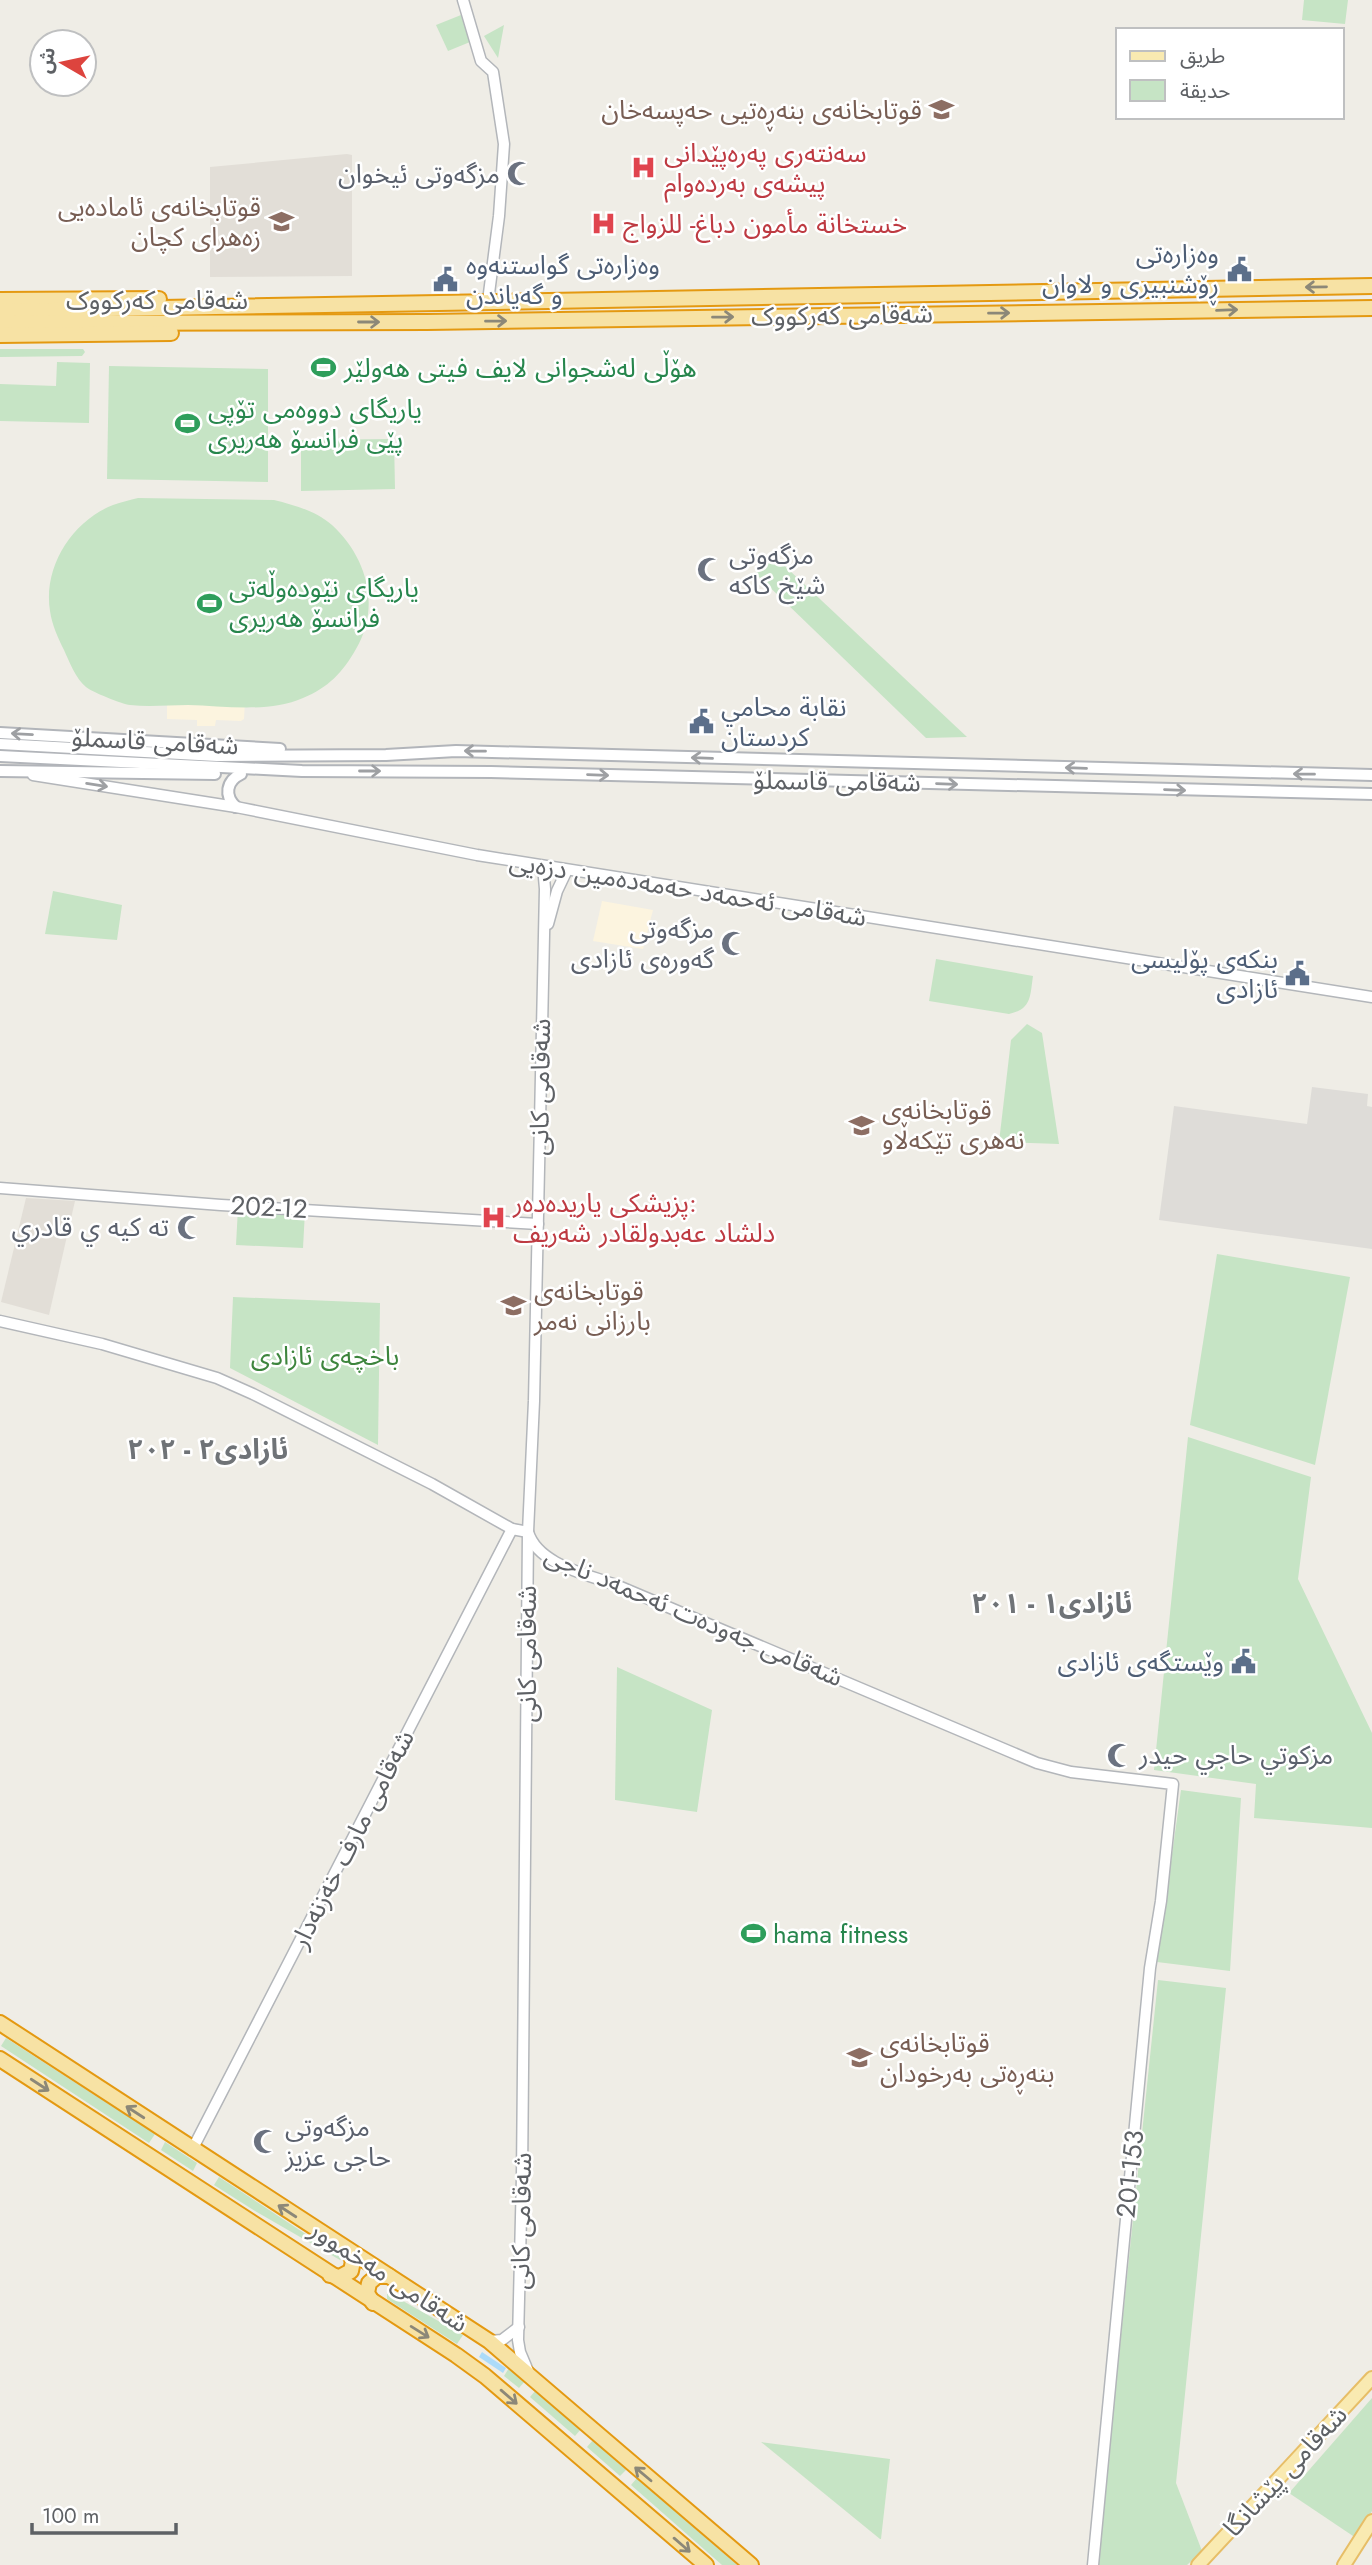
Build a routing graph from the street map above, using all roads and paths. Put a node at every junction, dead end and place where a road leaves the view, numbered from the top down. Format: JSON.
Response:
{"nodes":[{"id":1,"x":463,"y":0,"type":"edge"},
{"id":2,"x":1372,"y":286,"type":"edge"},
{"id":3,"x":962,"y":293,"type":"junction"},
{"id":4,"x":925,"y":294,"type":"junction"},
{"id":5,"x":0,"y":300,"type":"edge"},
{"id":6,"x":488,"y":301,"type":"junction"},
{"id":7,"x":314,"y":305,"type":"junction"},
{"id":8,"x":1372,"y":308,"type":"edge"},
{"id":9,"x":0,"y":311,"type":"edge"},
{"id":10,"x":927,"y":314,"type":"junction"},
{"id":11,"x":963,"y":314,"type":"junction"},
{"id":12,"x":0,"y":323,"type":"edge"},
{"id":13,"x":312,"y":323,"type":"junction"},
{"id":14,"x":0,"y":335,"type":"edge"},
{"id":15,"x":0,"y":733,"type":"edge"},
{"id":16,"x":0,"y":744,"type":"edge"},
{"id":17,"x":310,"y":753,"type":"junction"},
{"id":18,"x":0,"y":756,"type":"edge"},
{"id":19,"x":654,"y":756,"type":"junction"},
{"id":20,"x":3,"y":771,"type":"edge"},
{"id":21,"x":302,"y":771,"type":"junction"},
{"id":22,"x":241,"y":774,"type":"junction"},
{"id":23,"x":1372,"y":775,"type":"edge"},
{"id":24,"x":653,"y":776,"type":"junction"},
{"id":25,"x":1372,"y":794,"type":"edge"},
{"id":26,"x":236,"y":807,"type":"junction"},
{"id":27,"x":543,"y":866,"type":"junction"},
{"id":28,"x":567,"y":870,"type":"junction"},
{"id":29,"x":543,"y":945,"type":"junction"},
{"id":30,"x":1372,"y":997,"type":"edge"},
{"id":31,"x":0,"y":1188,"type":"edge"},
{"id":32,"x":538,"y":1224,"type":"junction"},
{"id":33,"x":0,"y":1321,"type":"edge"},
{"id":34,"x":512,"y":1529,"type":"junction"},
{"id":35,"x":528,"y":1532,"type":"junction"},
{"id":36,"x":1173,"y":1784,"type":"joint"},
{"id":37,"x":0,"y":2023,"type":"edge"},
{"id":38,"x":0,"y":2060,"type":"edge"},
{"id":39,"x":192,"y":2150,"type":"junction"},
{"id":40,"x":347,"y":2250,"type":"junction"},
{"id":41,"x":328,"y":2274,"type":"junction"},
{"id":42,"x":390,"y":2277,"type":"junction"},
{"id":43,"x":373,"y":2303,"type":"junction"},
{"id":44,"x":519,"y":2327,"type":"junction"},
{"id":45,"x":489,"y":2341,"type":"junction"},
{"id":46,"x":530,"y":2374,"type":"junction"},
{"id":47,"x":1372,"y":2378,"type":"edge"},
{"id":48,"x":1372,"y":2521,"type":"edge"},
{"id":49,"x":706,"y":2565,"type":"edge"},
{"id":50,"x":751,"y":2565,"type":"edge"},
{"id":51,"x":1093,"y":2565,"type":"edge"},
{"id":52,"x":1198,"y":2565,"type":"edge"},
{"id":53,"x":1344,"y":2565,"type":"edge"}],
"edges":[{"from":1,"to":6,"type":"street"},
{"from":2,"to":3,"type":"highway","name":"شەقامی کەرکووک","one_way":true},
{"from":3,"to":4,"type":"highway","name":"شەقامی کەرکووک"},
{"from":3,"to":11,"type":"highway"},
{"from":4,"to":6,"type":"highway","name":"شەقامی کەرکووک"},
{"from":4,"to":10,"type":"highway"},
{"from":5,"to":7,"type":"highway","name":"شەقامی کەرکووک"},
{"from":6,"to":7,"type":"highway","name":"شەقامی کەرکووک"},
{"from":7,"to":9,"type":"highway","name":"شەقامی کەرکووک"},
{"from":11,"to":8,"type":"highway","name":"شەقامی کەرکووک","one_way":true},
{"from":10,"to":11,"type":"highway","name":"شەقامی کەرکووک"},
{"from":13,"to":10,"type":"highway","name":"شەقامی کەرکووک","one_way":true},
{"from":12,"to":13,"type":"highway","name":"شەقامی کەرکووک"},
{"from":13,"to":14,"type":"highway","name":"شەقامی کەرکووک"},
{"from":17,"to":15,"type":"main road","name":"شەقامی قاسملۆ","one_way":true},
{"from":16,"to":17,"type":"main road","name":"شەقامی قاسملۆ"},
{"from":19,"to":17,"type":"main road","name":"شەقامی قاسملۆ","one_way":true},
{"from":18,"to":21,"type":"main road","name":"شەقامی قاسملۆ"},
{"from":23,"to":19,"type":"main road","name":"شەقامی قاسملۆ","one_way":true},
{"from":19,"to":24,"type":"main road"},
{"from":20,"to":22,"type":"main road","name":"شەقامی قاسملۆ"},
{"from":20,"to":26,"type":"street","name":"شەقامی ئەحمەد حەمەدەمین دزەیی","one_way":true},
{"from":21,"to":22,"type":"main road","name":"شەقامی قاسملۆ"},
{"from":21,"to":24,"type":"main road","name":"شەقامی قاسملۆ","one_way":true},
{"from":22,"to":26,"type":"main road"},
{"from":24,"to":25,"type":"main road","name":"شەقامی قاسملۆ","one_way":true},
{"from":26,"to":27,"type":"street","name":"شەقامی ئەحمەد حەمەدەمین دزەیی"},
{"from":27,"to":28,"type":"street","name":"شەقامی ئەحمەد حەمەدەمین دزەیی"},
{"from":27,"to":29,"type":"street","name":"شەقامی کانی"},
{"from":28,"to":29,"type":"street","name":"شەقامی کانی"},
{"from":28,"to":30,"type":"street","name":"شەقامی ئەحمەد حەمەدەمین دزەیی"},
{"from":29,"to":32,"type":"street","name":"شەقامی کانی"},
{"from":31,"to":32,"type":"street","name":"202-12"},
{"from":32,"to":35,"type":"street","name":"شەقامی کانی"},
{"from":33,"to":34,"type":"street","name":"شەقامی جەودەت ئەحمەد ناجی"},
{"from":34,"to":35,"type":"street","name":"شەقامی جەودەت ئەحمەد ناجی"},
{"from":34,"to":39,"type":"street","name":"شەقامی مارف خەزنەدار"},
{"from":35,"to":36,"type":"street","name":"شەقامی جەودەت ئەحمەد ناجی"},
{"from":35,"to":44,"type":"street","name":"شەقامی کانی"},
{"from":36,"to":51,"type":"street","name":"201-153"},
{"from":39,"to":37,"type":"highway","name":"شەقامی مەخموور","one_way":true},
{"from":38,"to":41,"type":"highway","name":"شەقامی مەخموور","one_way":true},
{"from":40,"to":39,"type":"highway","name":"شەقامی مەخموور","one_way":true},
{"from":40,"to":41,"type":"highway"},
{"from":40,"to":42,"type":"highway","name":"شەقامی مەخموور"},
{"from":41,"to":43,"type":"highway","name":"شەقامی مەخموور"},
{"from":42,"to":43,"type":"highway"},
{"from":42,"to":45,"type":"highway","name":"شەقامی مەخموور"},
{"from":43,"to":49,"type":"highway","name":"شەقامی مەخموور","one_way":true},
{"from":44,"to":45,"type":"street","name":"شەقامی کانی"},
{"from":44,"to":46,"type":"street"},
{"from":45,"to":46,"type":"highway","name":"شەقامی مەخموور"},
{"from":50,"to":46,"type":"highway","name":"شەقامی مەخموور","one_way":true},
{"from":47,"to":52,"type":"main road","name":"شەقامی پێشانگا"},
{"from":48,"to":53,"type":"main road"}]}
